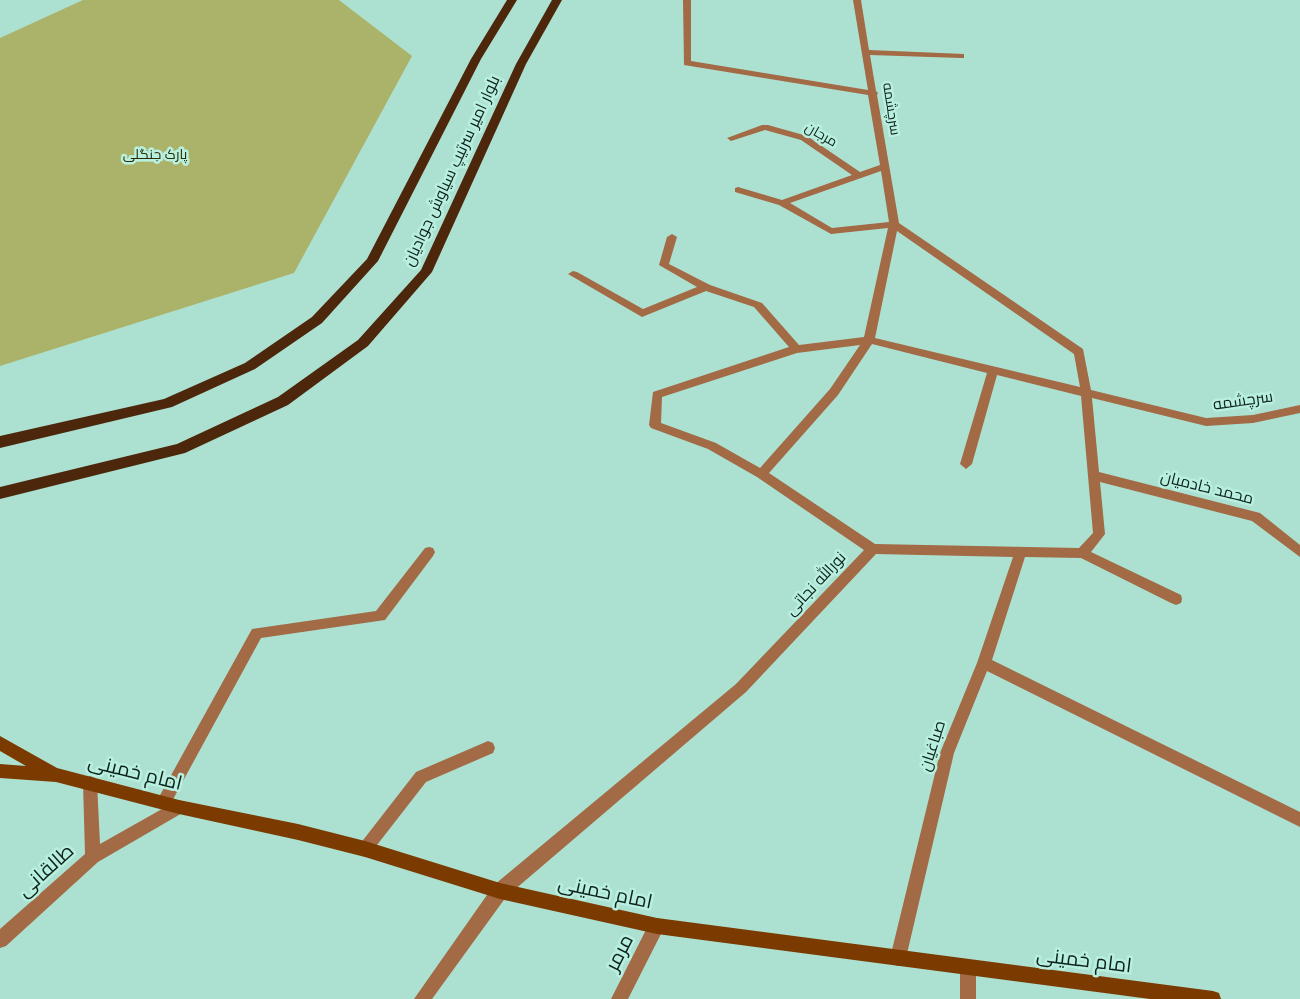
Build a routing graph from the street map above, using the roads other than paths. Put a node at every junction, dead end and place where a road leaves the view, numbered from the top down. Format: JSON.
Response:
{"nodes":[{"id":1,"x":512,"y":0,"type":"edge"},
{"id":2,"x":557,"y":0,"type":"edge"},
{"id":3,"x":687,"y":0,"type":"edge"},
{"id":4,"x":857,"y":0,"type":"edge"},
{"id":5,"x":866,"y":52,"type":"junction"},
{"id":6,"x":961,"y":56,"type":"dead end"},
{"id":7,"x":874,"y":93,"type":"junction"},
{"id":8,"x":731,"y":138,"type":"dead end"},
{"id":9,"x":885,"y":166,"type":"junction"},
{"id":10,"x":858,"y":176,"type":"junction"},
{"id":11,"x":738,"y":190,"type":"dead end"},
{"id":12,"x":782,"y":202,"type":"junction"},
{"id":13,"x":894,"y":224,"type":"junction"},
{"id":14,"x":672,"y":237,"type":"dead end"},
{"id":15,"x":573,"y":274,"type":"dead end"},
{"id":16,"x":706,"y":287,"type":"junction"},
{"id":17,"x":869,"y":340,"type":"junction"},
{"id":18,"x":796,"y":349,"type":"junction"},
{"id":19,"x":993,"y":369,"type":"junction"},
{"id":20,"x":1086,"y":391,"type":"junction"},
{"id":21,"x":1300,"y":409,"type":"edge"},
{"id":22,"x":0,"y":442,"type":"edge"},
{"id":23,"x":966,"y":464,"type":"dead end"},
{"id":24,"x":761,"y":474,"type":"junction"},
{"id":25,"x":1095,"y":476,"type":"junction"},
{"id":26,"x":0,"y":494,"type":"edge"},
{"id":27,"x":873,"y":549,"type":"junction"},
{"id":28,"x":1021,"y":551,"type":"junction"},
{"id":29,"x":429,"y":552,"type":"dead end"},
{"id":30,"x":1300,"y":552,"type":"edge"},
{"id":31,"x":1082,"y":553,"type":"junction"},
{"id":32,"x":1176,"y":599,"type":"dead end"},
{"id":33,"x":984,"y":663,"type":"junction"},
{"id":34,"x":0,"y":743,"type":"edge"},
{"id":35,"x":488,"y":748,"type":"dead end"},
{"id":36,"x":0,"y":771,"type":"edge"},
{"id":37,"x":56,"y":776,"type":"junction"},
{"id":38,"x":90,"y":783,"type":"junction"},
{"id":39,"x":172,"y":804,"type":"junction"},
{"id":40,"x":1300,"y":820,"type":"edge"},
{"id":41,"x":365,"y":849,"type":"junction"},
{"id":42,"x":93,"y":857,"type":"junction"},
{"id":43,"x":500,"y":891,"type":"junction"},
{"id":44,"x":657,"y":926,"type":"junction"},
{"id":45,"x":0,"y":940,"type":"edge"},
{"id":46,"x":898,"y":958,"type":"junction"},
{"id":47,"x":968,"y":967,"type":"junction"},
{"id":48,"x":422,"y":999,"type":"edge"},
{"id":49,"x":620,"y":999,"type":"edge"},
{"id":50,"x":968,"y":999,"type":"edge"},
{"id":51,"x":1213,"y":999,"type":"edge"}],
"edges":[{"from":1,"to":22,"type":"main road","name":"بلوار امیر سرتیپ سیاوش جوادیان"},
{"from":2,"to":26,"type":"main road","name":"بلوار امیر سرتیپ سیاوش جوادیان"},
{"from":3,"to":7,"type":"street"},
{"from":4,"to":5,"type":"street","name":"سرچشمه"},
{"from":5,"to":6,"type":"street"},
{"from":5,"to":7,"type":"street","name":"سرچشمه"},
{"from":7,"to":9,"type":"street","name":"سرچشمه"},
{"from":8,"to":10,"type":"street","name":"مرجان"},
{"from":9,"to":10,"type":"street"},
{"from":9,"to":13,"type":"street","name":"سرچشمه"},
{"from":10,"to":12,"type":"street"},
{"from":11,"to":12,"type":"street"},
{"from":12,"to":13,"type":"street"},
{"from":13,"to":17,"type":"street"},
{"from":13,"to":20,"type":"street"},
{"from":14,"to":16,"type":"street"},
{"from":15,"to":16,"type":"street"},
{"from":16,"to":18,"type":"street"},
{"from":17,"to":18,"type":"street"},
{"from":17,"to":19,"type":"street","name":"سرچشمه"},
{"from":17,"to":24,"type":"street"},
{"from":18,"to":24,"type":"street"},
{"from":19,"to":20,"type":"street","name":"سرچشمه"},
{"from":19,"to":23,"type":"street"},
{"from":20,"to":21,"type":"street","name":"سرچشمه"},
{"from":20,"to":25,"type":"street"},
{"from":24,"to":27,"type":"street"},
{"from":25,"to":30,"type":"street","name":"محمد خادمیان"},
{"from":25,"to":31,"type":"street"},
{"from":27,"to":28,"type":"street"},
{"from":27,"to":43,"type":"street","name":"نورالله نجاتی"},
{"from":28,"to":31,"type":"street"},
{"from":28,"to":33,"type":"street","name":"صباغیان"},
{"from":29,"to":39,"type":"street"},
{"from":31,"to":32,"type":"street"},
{"from":33,"to":40,"type":"street"},
{"from":33,"to":46,"type":"street","name":"صباغیان"},
{"from":34,"to":37,"type":"street"},
{"from":35,"to":41,"type":"street"},
{"from":36,"to":37,"type":"street","name":"امام خمینی"},
{"from":37,"to":38,"type":"street","name":"امام خمینی"},
{"from":38,"to":39,"type":"street","name":"امام خمینی"},
{"from":38,"to":42,"type":"street"},
{"from":39,"to":41,"type":"street","name":"امام خمینی"},
{"from":39,"to":42,"type":"street","name":"طالقانی"},
{"from":41,"to":43,"type":"street","name":"امام خمینی"},
{"from":42,"to":45,"type":"street","name":"طالقانی"},
{"from":43,"to":44,"type":"street","name":"امام خمینی"},
{"from":43,"to":48,"type":"street","name":"نورالله نجاتی"},
{"from":44,"to":46,"type":"street","name":"امام خمینی"},
{"from":44,"to":49,"type":"street","name":"مرمر"},
{"from":46,"to":47,"type":"street","name":"امام خمینی"},
{"from":47,"to":50,"type":"street"},
{"from":47,"to":51,"type":"street","name":"امام خمینی"}]}
